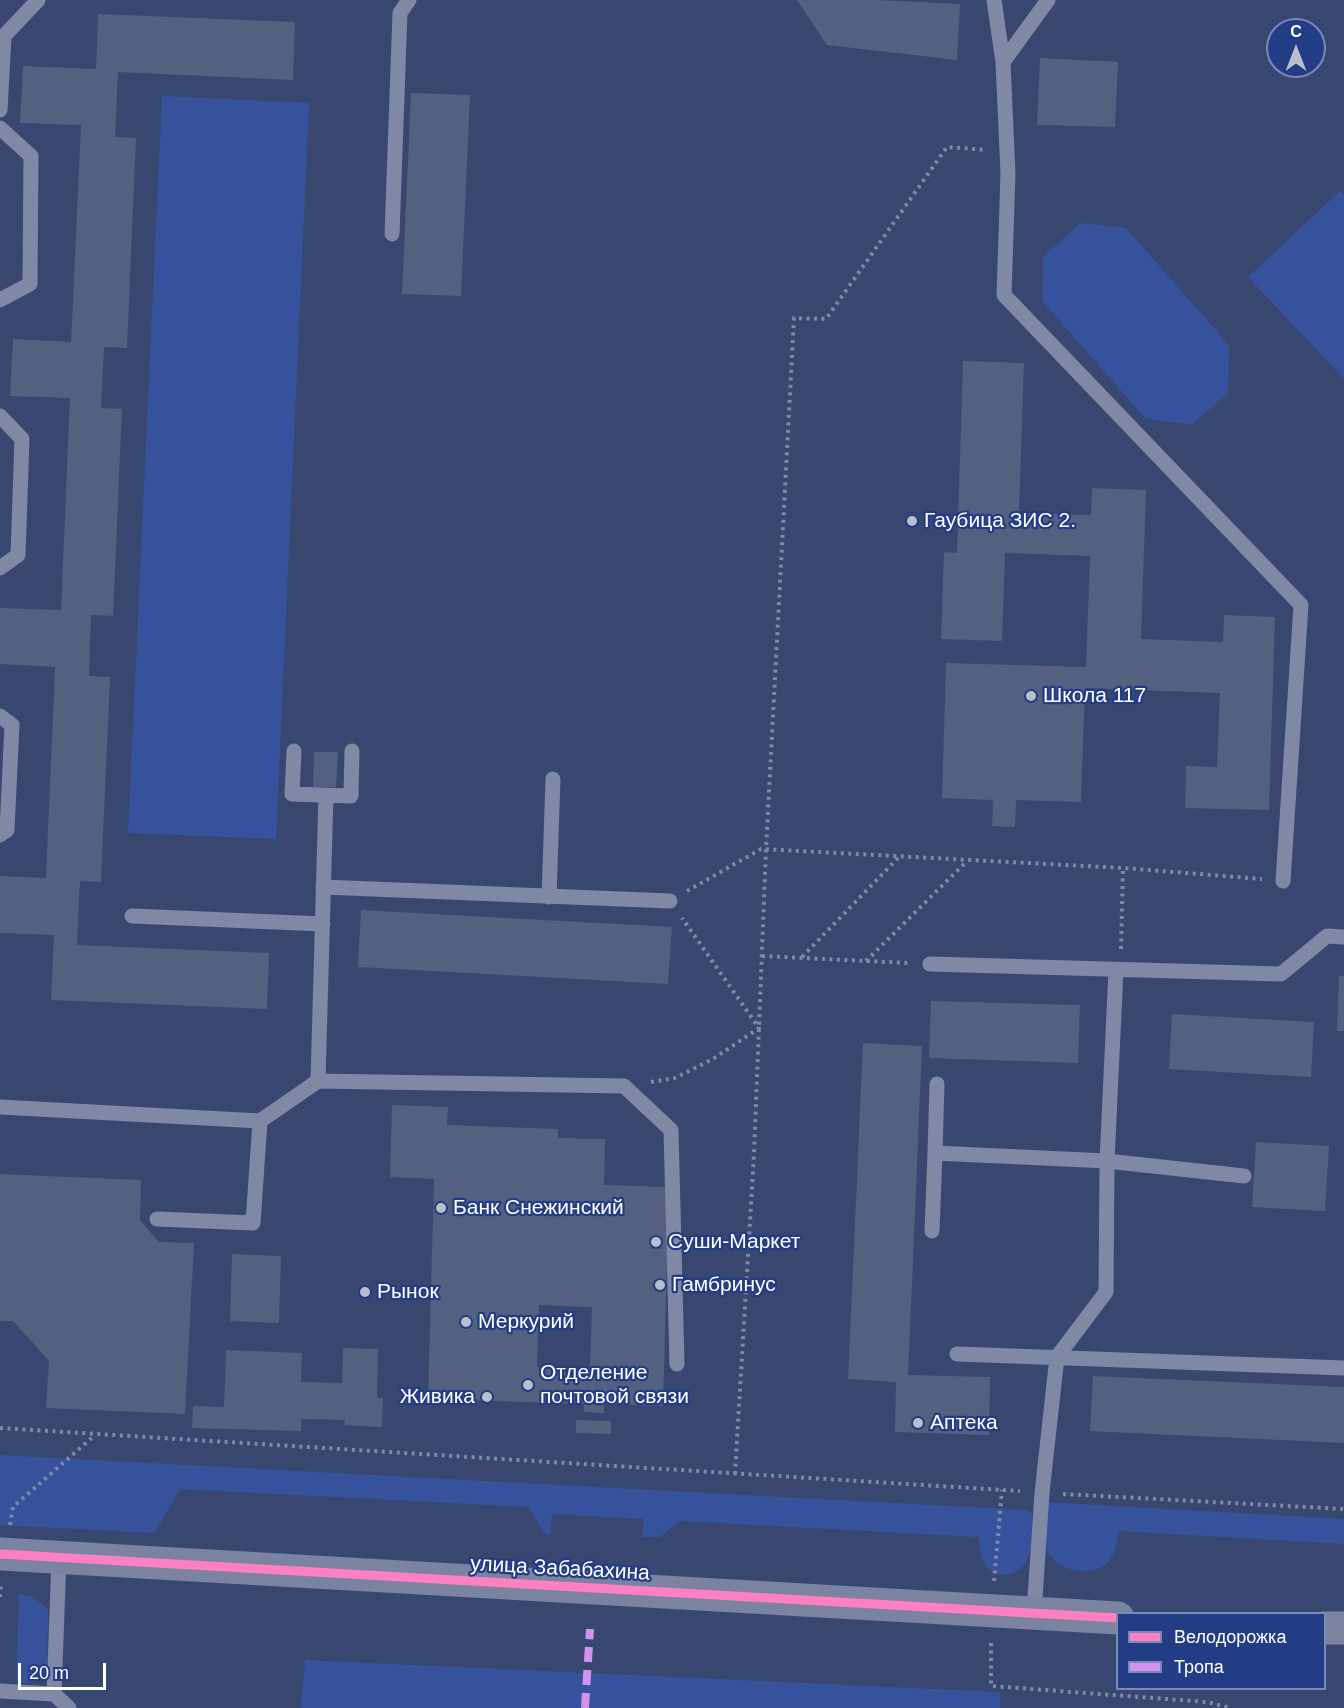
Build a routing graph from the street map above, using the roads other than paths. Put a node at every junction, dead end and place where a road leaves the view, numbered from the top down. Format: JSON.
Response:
{"nodes":[{"id":1,"x":38,"y":0,"type":"edge"},
{"id":2,"x":409,"y":0,"type":"edge"},
{"id":3,"x":994,"y":0,"type":"edge"},
{"id":4,"x":1048,"y":0,"type":"edge"},
{"id":5,"x":1003,"y":62,"type":"junction"},
{"id":6,"x":0,"y":110,"type":"edge"},
{"id":7,"x":0,"y":128,"type":"edge"},
{"id":8,"x":392,"y":234,"type":"dead end"},
{"id":9,"x":0,"y":300,"type":"edge"},
{"id":10,"x":0,"y":416,"type":"edge"},
{"id":11,"x":0,"y":568,"type":"edge"},
{"id":12,"x":0,"y":716,"type":"edge"},
{"id":13,"x":294,"y":751,"type":"dead end"},
{"id":14,"x":352,"y":751,"type":"dead end"},
{"id":15,"x":553,"y":779,"type":"dead end"},
{"id":16,"x":326,"y":795,"type":"junction"},
{"id":17,"x":0,"y":835,"type":"edge"},
{"id":18,"x":1283,"y":881,"type":"road end"},
{"id":19,"x":323,"y":887,"type":"junction"},
{"id":20,"x":549,"y":897,"type":"junction"},
{"id":21,"x":670,"y":901,"type":"road end"},
{"id":22,"x":132,"y":916,"type":"dead end"},
{"id":23,"x":323,"y":924,"type":"junction"},
{"id":24,"x":1344,"y":937,"type":"edge"},
{"id":25,"x":930,"y":964,"type":"road end"},
{"id":26,"x":1118,"y":970,"type":"junction"},
{"id":27,"x":318,"y":1081,"type":"junction"},
{"id":28,"x":937,"y":1084,"type":"dead end"},
{"id":29,"x":0,"y":1107,"type":"edge"},
{"id":30,"x":260,"y":1121,"type":"junction"},
{"id":31,"x":935,"y":1153,"type":"junction"},
{"id":32,"x":1107,"y":1161,"type":"junction"},
{"id":33,"x":1244,"y":1176,"type":"dead end"},
{"id":34,"x":157,"y":1219,"type":"dead end"},
{"id":35,"x":932,"y":1231,"type":"dead end"},
{"id":36,"x":957,"y":1354,"type":"dead end"},
{"id":37,"x":1057,"y":1357,"type":"junction"},
{"id":38,"x":678,"y":1364,"type":"dead end"},
{"id":39,"x":1344,"y":1368,"type":"edge"},
{"id":40,"x":2,"y":1555,"type":"edge"},
{"id":41,"x":59,"y":1558,"type":"junction"},
{"id":42,"x":1034,"y":1614,"type":"junction"},
{"id":43,"x":1116,"y":1618,"type":"edge"},
{"id":44,"x":1326,"y":1628,"type":"edge"},
{"id":45,"x":1344,"y":1629,"type":"edge"},
{"id":46,"x":0,"y":1691,"type":"edge"},
{"id":47,"x":54,"y":1694,"type":"junction"},
{"id":48,"x":69,"y":1708,"type":"edge"}],
"edges":[{"from":1,"to":6,"type":"lane"},
{"from":2,"to":8,"type":"lane"},
{"from":3,"to":5,"type":"lane"},
{"from":4,"to":5,"type":"lane"},
{"from":5,"to":18,"type":"lane"},
{"from":7,"to":9,"type":"lane"},
{"from":10,"to":11,"type":"lane"},
{"from":12,"to":17,"type":"lane"},
{"from":13,"to":16,"type":"lane"},
{"from":14,"to":16,"type":"lane"},
{"from":15,"to":20,"type":"lane"},
{"from":16,"to":19,"type":"lane"},
{"from":19,"to":20,"type":"lane"},
{"from":19,"to":23,"type":"lane"},
{"from":20,"to":21,"type":"lane"},
{"from":22,"to":23,"type":"lane"},
{"from":23,"to":27,"type":"lane"},
{"from":24,"to":26,"type":"lane"},
{"from":25,"to":26,"type":"lane"},
{"from":26,"to":32,"type":"lane"},
{"from":27,"to":30,"type":"lane"},
{"from":27,"to":38,"type":"lane"},
{"from":28,"to":31,"type":"lane"},
{"from":29,"to":30,"type":"lane"},
{"from":30,"to":34,"type":"lane"},
{"from":31,"to":32,"type":"lane"},
{"from":31,"to":35,"type":"lane"},
{"from":32,"to":33,"type":"lane"},
{"from":32,"to":37,"type":"lane"},
{"from":36,"to":37,"type":"lane"},
{"from":37,"to":39,"type":"lane"},
{"from":37,"to":42,"type":"lane"},
{"from":40,"to":41,"type":"street","name":"улица Забабахина"},
{"from":41,"to":42,"type":"street","name":"улица Забабахина"},
{"from":41,"to":47,"type":"lane"},
{"from":42,"to":43,"type":"street","name":"улица Забабахина"},
{"from":44,"to":45,"type":"street"},
{"from":46,"to":47,"type":"lane"},
{"from":47,"to":48,"type":"lane"}]}
